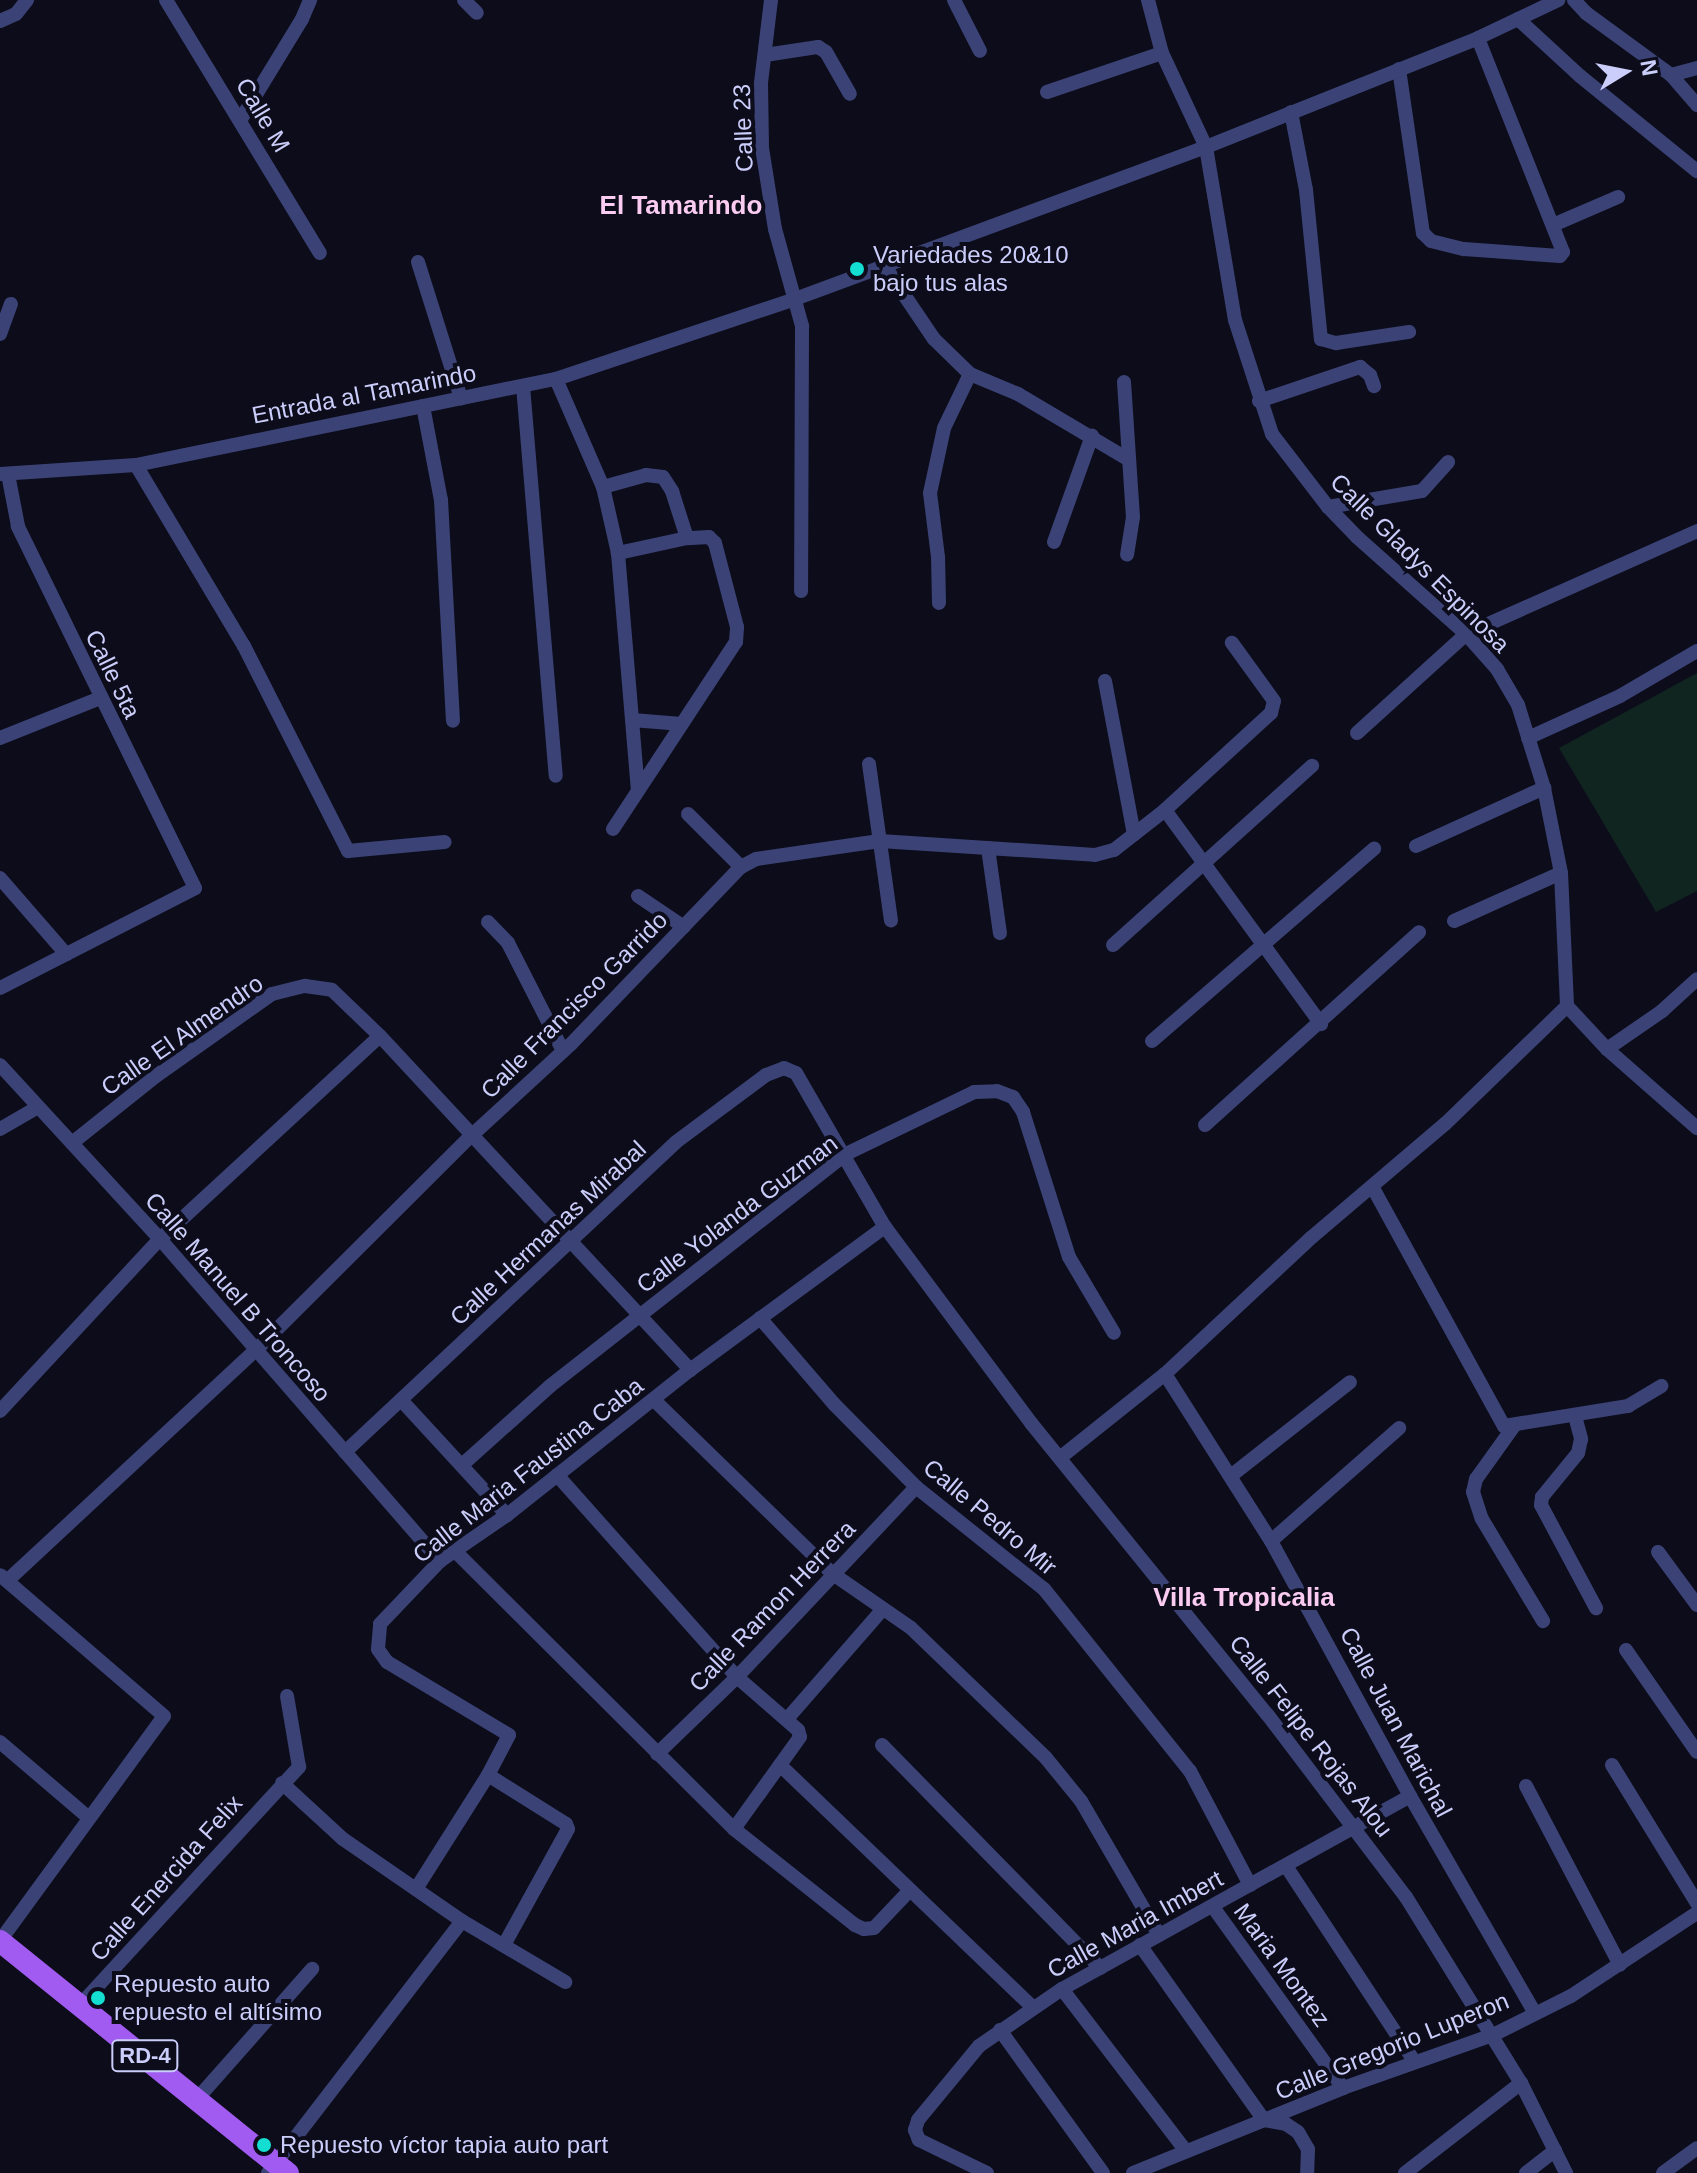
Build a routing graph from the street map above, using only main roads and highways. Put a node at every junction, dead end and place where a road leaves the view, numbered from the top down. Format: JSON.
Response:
{"nodes":[{"id":1,"x":0,"y":1941,"type":"edge"},
{"id":2,"x":277,"y":2170,"type":"edge"}],
"edges":[{"from":1,"to":2,"type":"main road","number":"RD-4"}]}
